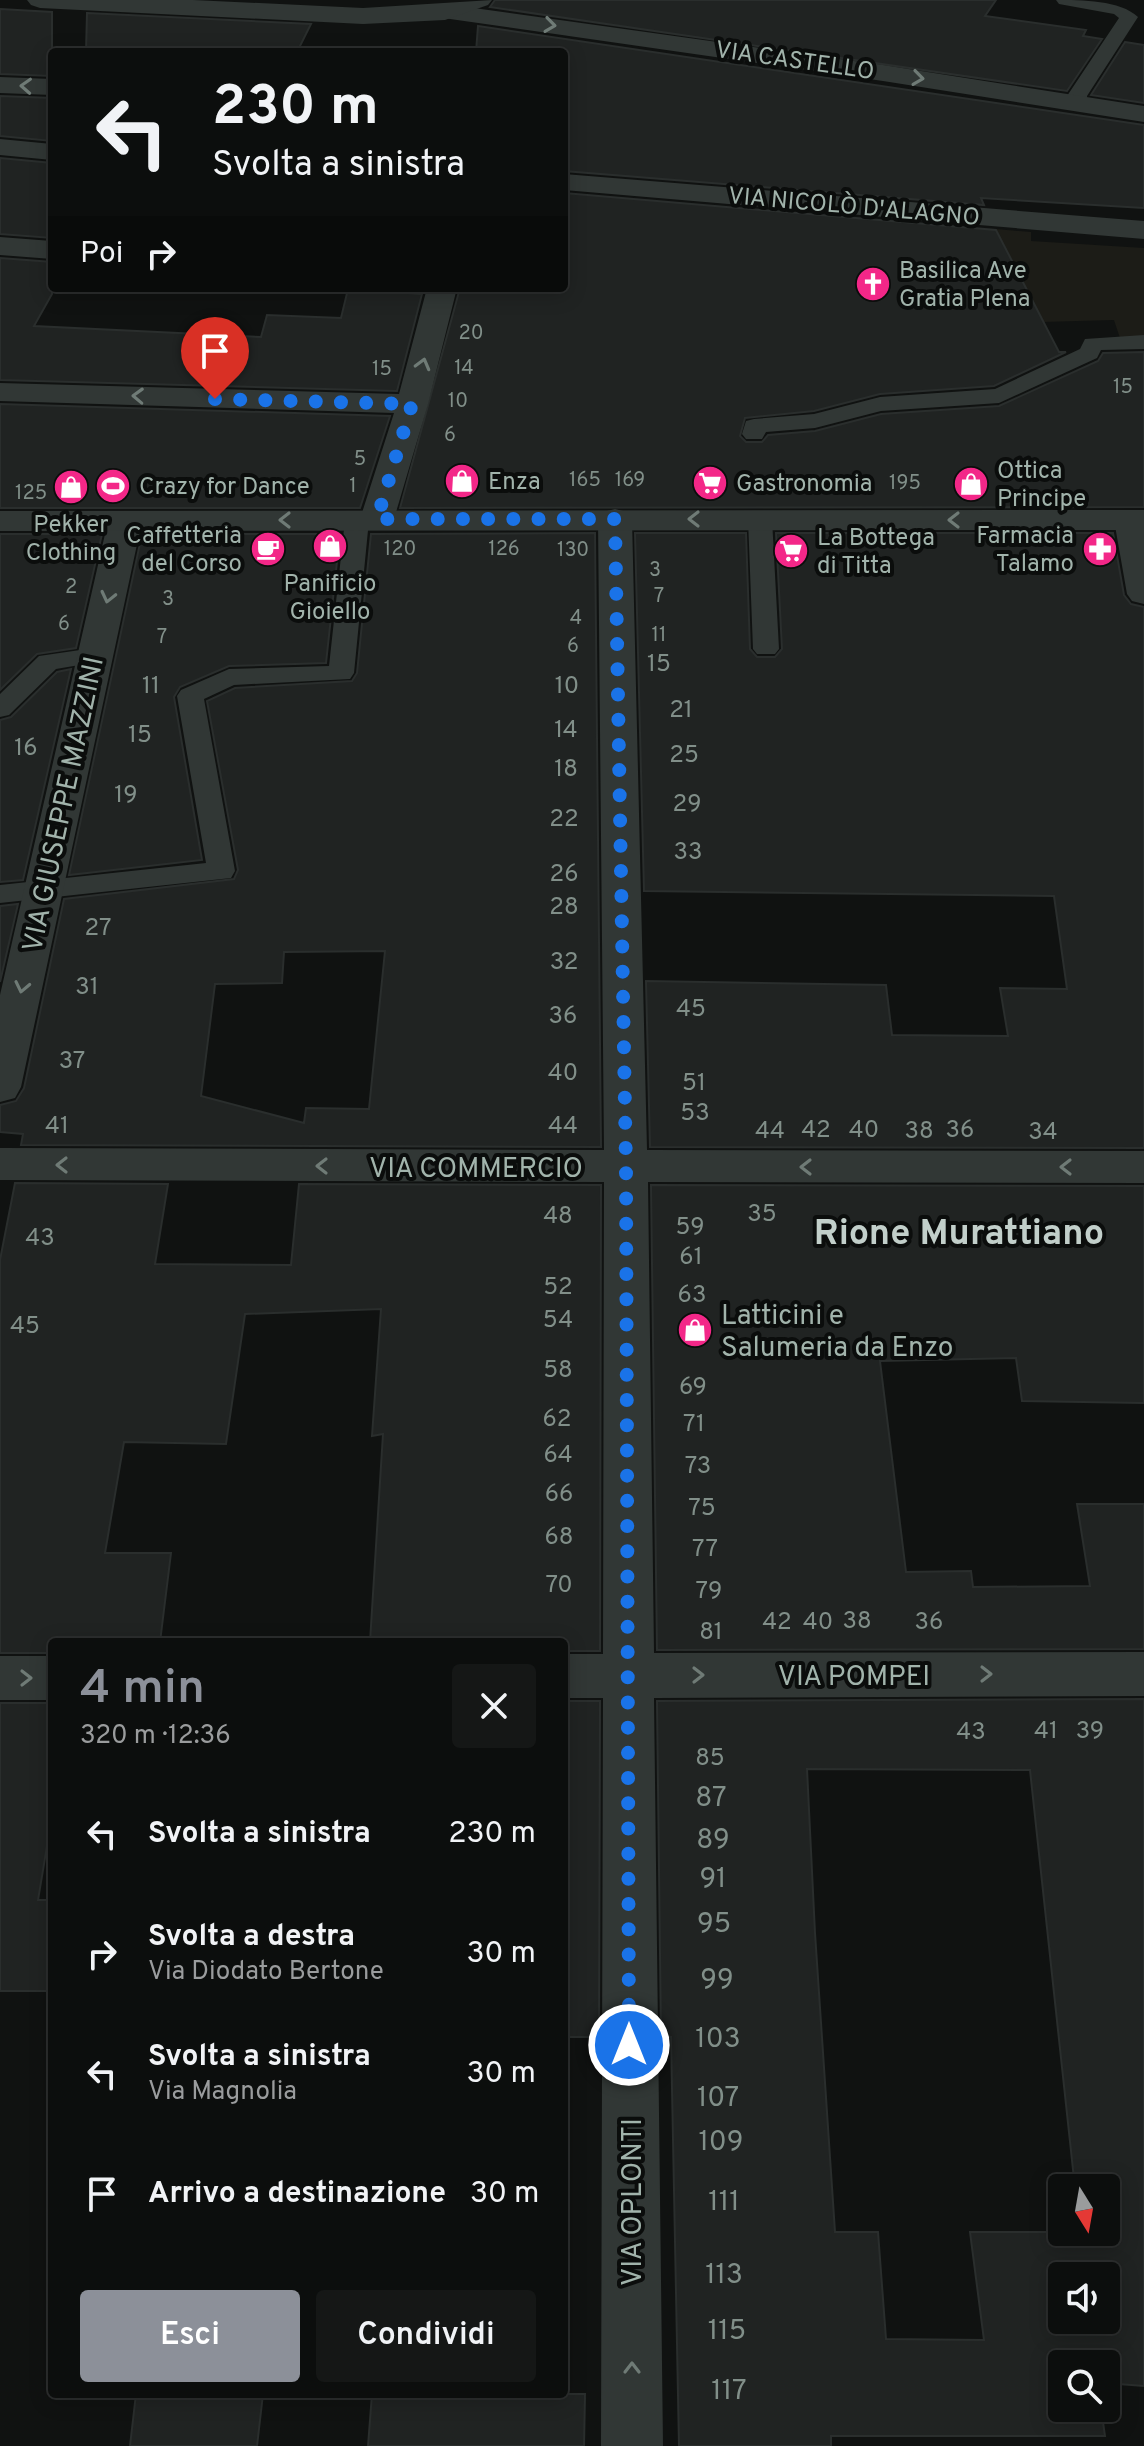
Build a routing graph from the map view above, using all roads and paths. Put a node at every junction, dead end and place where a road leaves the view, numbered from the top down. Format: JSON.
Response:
{"nodes":[{"id":1,"x":40,"y":0,"type":"edge"},
{"id":2,"x":479,"y":0,"type":"edge"},
{"id":3,"x":1065,"y":0,"type":"edge"},
{"id":4,"x":445,"y":12,"type":"junction"},
{"id":5,"x":0,"y":85,"type":"edge"},
{"id":6,"x":48,"y":87,"type":"edge"},
{"id":7,"x":1077,"y":102,"type":"junction"},
{"id":8,"x":1144,"y":114,"type":"edge"},
{"id":9,"x":0,"y":147,"type":"edge"},
{"id":10,"x":48,"y":152,"type":"edge"},
{"id":11,"x":568,"y":182,"type":"edge"},
{"id":12,"x":1144,"y":230,"type":"edge"},
{"id":13,"x":0,"y":246,"type":"edge"},
{"id":14,"x":48,"y":250,"type":"edge"},
{"id":15,"x":441,"y":292,"type":"edge"},
{"id":16,"x":1144,"y":342,"type":"edge"},
{"id":17,"x":0,"y":392,"type":"edge"},
{"id":18,"x":412,"y":404,"type":"junction"},
{"id":19,"x":754,"y":434,"type":"dead end"},
{"id":20,"x":768,"y":512,"type":"junction"},
{"id":21,"x":615,"y":519,"type":"junction"},
{"id":22,"x":367,"y":520,"type":"junction"},
{"id":23,"x":1137,"y":520,"type":"edge"},
{"id":24,"x":0,"y":521,"type":"edge"},
{"id":25,"x":125,"y":521,"type":"junction"},
{"id":26,"x":1144,"y":594,"type":"edge"},
{"id":27,"x":766,"y":649,"type":"dead end"},
{"id":28,"x":94,"y":656,"type":"junction"},
{"id":29,"x":0,"y":709,"type":"edge"},
{"id":30,"x":43,"y":889,"type":"junction"},
{"id":31,"x":0,"y":894,"type":"edge"},
{"id":32,"x":0,"y":1087,"type":"edge"},
{"id":33,"x":0,"y":1164,"type":"edge"},
{"id":34,"x":1144,"y":1167,"type":"edge"},
{"id":35,"x":626,"y":1168,"type":"junction"},
{"id":36,"x":1144,"y":1674,"type":"edge"},
{"id":37,"x":568,"y":1676,"type":"edge"},
{"id":38,"x":627,"y":1676,"type":"junction"},
{"id":39,"x":0,"y":1678,"type":"edge"},
{"id":40,"x":48,"y":1678,"type":"edge"},
{"id":41,"x":632,"y":2446,"type":"edge"}],
"edges":[{"from":1,"to":4,"type":"street"},
{"from":2,"to":4,"type":"street"},
{"from":3,"to":7,"type":"lane"},
{"from":4,"to":7,"type":"street","name":"VIA CASTELLO","one_way":true},
{"from":6,"to":5,"type":"street","one_way":true},
{"from":7,"to":8,"type":"street","name":"VIA CASTELLO"},
{"from":9,"to":10,"type":"street"},
{"from":11,"to":12,"type":"street","name":"VIA NICOLÒ D'ALAGNO"},
{"from":13,"to":14,"type":"street"},
{"from":18,"to":15,"type":"street","one_way":true},
{"from":16,"to":19,"type":"lane"},
{"from":18,"to":17,"type":"street","one_way":true},
{"from":18,"to":22,"type":"street"},
{"from":20,"to":21,"type":"street","one_way":true},
{"from":23,"to":20,"type":"street","one_way":true},
{"from":20,"to":27,"type":"lane"},
{"from":21,"to":22,"type":"street"},
{"from":21,"to":35,"type":"street","name":"VIA OPLONTI"},
{"from":22,"to":25,"type":"street","one_way":true},
{"from":22,"to":30,"type":"lane"},
{"from":23,"to":26,"type":"street"},
{"from":24,"to":25,"type":"street"},
{"from":25,"to":28,"type":"street","name":"VIA GIUSEPPE MAZZINI","one_way":true},
{"from":28,"to":29,"type":"lane"},
{"from":28,"to":30,"type":"street","name":"VIA GIUSEPPE MAZZINI"},
{"from":30,"to":31,"type":"lane"},
{"from":30,"to":32,"type":"street","name":"VIA GIUSEPPE MAZZINI","one_way":true},
{"from":35,"to":33,"type":"street","name":"VIA COMMERCIO","one_way":true},
{"from":34,"to":35,"type":"street","name":"VIA COMMERCIO","one_way":true},
{"from":35,"to":38,"type":"street","name":"VIA OPLONTI"},
{"from":38,"to":36,"type":"street","name":"VIA POMPEI","one_way":true},
{"from":37,"to":38,"type":"street","name":"VIA POMPEI"},
{"from":41,"to":38,"type":"street","name":"VIA OPLONTI","one_way":true},
{"from":39,"to":40,"type":"street","one_way":true}]}
